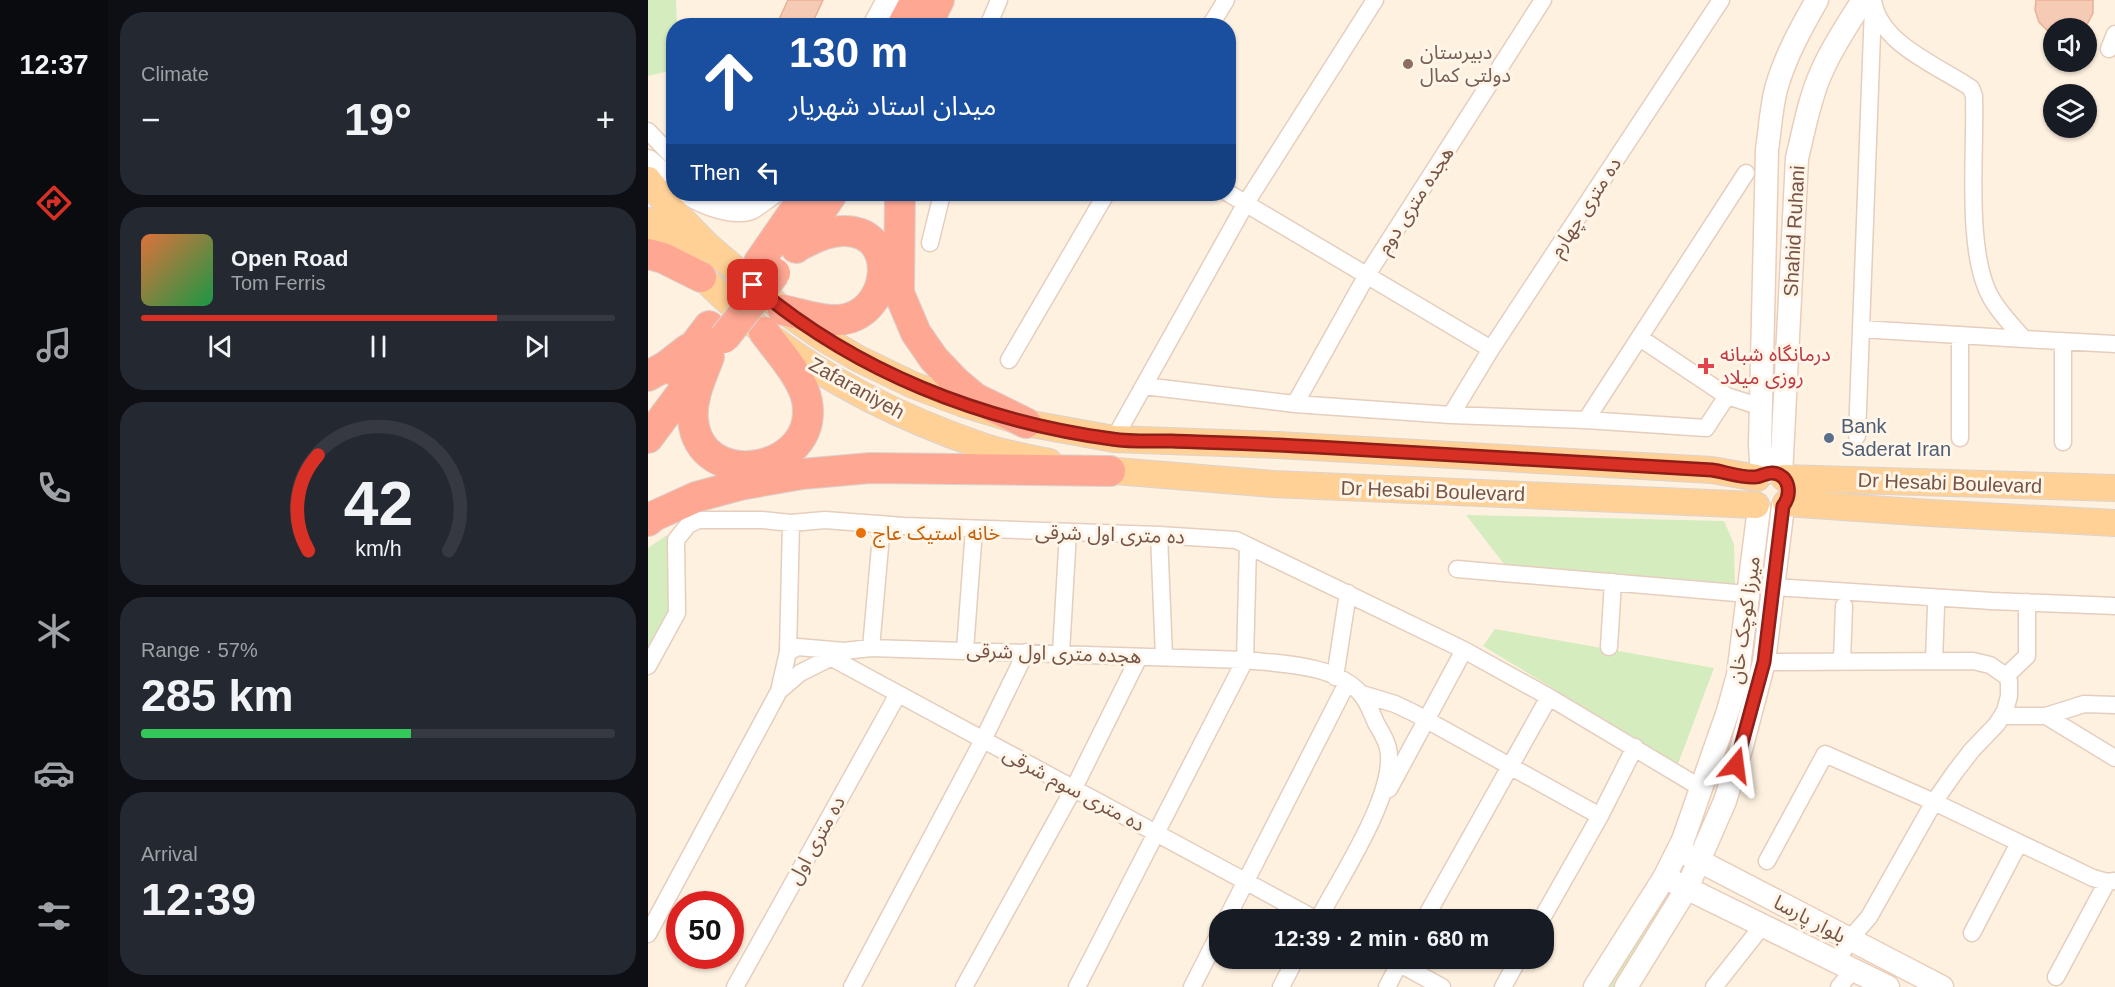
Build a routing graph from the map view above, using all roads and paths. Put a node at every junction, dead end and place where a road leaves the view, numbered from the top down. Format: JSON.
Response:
{"nodes":[{"id":1,"x":888,"y":0,"type":"edge"},
{"id":2,"x":903,"y":0,"type":"edge"},
{"id":3,"x":916,"y":0,"type":"edge"},
{"id":4,"x":939,"y":0,"type":"edge"},
{"id":5,"x":949,"y":0,"type":"edge"},
{"id":6,"x":999,"y":0,"type":"edge"},
{"id":7,"x":1226,"y":0,"type":"edge"},
{"id":8,"x":1375,"y":0,"type":"edge"},
{"id":9,"x":1721,"y":0,"type":"edge"},
{"id":10,"x":1817,"y":0,"type":"edge"},
{"id":11,"x":1540,"y":1,"type":"edge"},
{"id":12,"x":1870,"y":1,"type":"edge"},
{"id":13,"x":878,"y":18,"type":"edge"},
{"id":14,"x":899,"y":18,"type":"edge"},
{"id":15,"x":906,"y":18,"type":"edge"},
{"id":16,"x":930,"y":18,"type":"edge"},
{"id":17,"x":943,"y":18,"type":"edge"},
{"id":18,"x":991,"y":18,"type":"edge"},
{"id":19,"x":1215,"y":18,"type":"edge"},
{"id":20,"x":648,"y":131,"type":"edge"},
{"id":21,"x":666,"y":150,"type":"edge"},
{"id":22,"x":648,"y":161,"type":"edge"},
{"id":23,"x":1746,"y":173,"type":"dead end"},
{"id":24,"x":666,"y":176,"type":"edge"},
{"id":25,"x":648,"y":180,"type":"edge"},
{"id":26,"x":1236,"y":197,"type":"edge"},
{"id":27,"x":702,"y":201,"type":"edge"},
{"id":28,"x":761,"y":201,"type":"edge"},
{"id":29,"x":802,"y":201,"type":"edge"},
{"id":30,"x":827,"y":201,"type":"edge"},
{"id":31,"x":900,"y":201,"type":"edge"},
{"id":32,"x":940,"y":201,"type":"edge"},
{"id":33,"x":1102,"y":201,"type":"edge"},
{"id":34,"x":1246,"y":203,"type":"junction"},
{"id":35,"x":648,"y":221,"type":"edge"},
{"id":36,"x":930,"y":243,"type":"dead end"},
{"id":37,"x":798,"y":246,"type":"junction"},
{"id":38,"x":648,"y":254,"type":"edge"},
{"id":39,"x":767,"y":268,"type":"junction"},
{"id":40,"x":1367,"y":275,"type":"junction"},
{"id":41,"x":701,"y":277,"type":"junction"},
{"id":42,"x":774,"y":321,"type":"junction"},
{"id":43,"x":1861,"y":329,"type":"junction"},
{"id":44,"x":1960,"y":335,"type":"junction"},
{"id":45,"x":1640,"y":338,"type":"junction"},
{"id":46,"x":2024,"y":339,"type":"junction"},
{"id":47,"x":710,"y":341,"type":"junction"},
{"id":48,"x":2063,"y":341,"type":"junction"},
{"id":49,"x":2115,"y":344,"type":"edge"},
{"id":50,"x":1491,"y":349,"type":"junction"},
{"id":51,"x":1009,"y":360,"type":"dead end"},
{"id":52,"x":648,"y":376,"type":"edge"},
{"id":53,"x":1144,"y":386,"type":"junction"},
{"id":54,"x":1727,"y":396,"type":"junction"},
{"id":55,"x":1295,"y":404,"type":"junction"},
{"id":56,"x":648,"y":407,"type":"edge"},
{"id":57,"x":1761,"y":407,"type":"junction"},
{"id":58,"x":1451,"y":416,"type":"junction"},
{"id":59,"x":1586,"y":420,"type":"junction"},
{"id":60,"x":1026,"y":423,"type":"junction"},
{"id":61,"x":1857,"y":435,"type":"dead end"},
{"id":62,"x":648,"y":438,"type":"edge"},
{"id":63,"x":1960,"y":438,"type":"dead end"},
{"id":64,"x":1114,"y":439,"type":"junction"},
{"id":65,"x":2062,"y":442,"type":"dead end"},
{"id":66,"x":1110,"y":471,"type":"junction"},
{"id":67,"x":2115,"y":488,"type":"edge"},
{"id":68,"x":1771,"y":491,"type":"junction"},
{"id":69,"x":648,"y":521,"type":"edge"},
{"id":70,"x":791,"y":523,"type":"junction"},
{"id":71,"x":2115,"y":523,"type":"edge"},
{"id":72,"x":882,"y":524,"type":"junction"},
{"id":73,"x":974,"y":529,"type":"junction"},
{"id":74,"x":1068,"y":532,"type":"junction"},
{"id":75,"x":1159,"y":535,"type":"junction"},
{"id":76,"x":1248,"y":546,"type":"junction"},
{"id":77,"x":1457,"y":569,"type":"dead end"},
{"id":78,"x":1613,"y":582,"type":"junction"},
{"id":79,"x":1774,"y":587,"type":"junction"},
{"id":80,"x":1347,"y":592,"type":"junction"},
{"id":81,"x":1748,"y":594,"type":"junction"},
{"id":82,"x":2027,"y":602,"type":"junction"},
{"id":83,"x":1844,"y":606,"type":"dead end"},
{"id":84,"x":2115,"y":606,"type":"edge"},
{"id":85,"x":1936,"y":608,"type":"dead end"},
{"id":86,"x":1608,"y":647,"type":"dead end"},
{"id":87,"x":871,"y":648,"type":"junction"},
{"id":88,"x":965,"y":650,"type":"junction"},
{"id":89,"x":1464,"y":650,"type":"junction"},
{"id":90,"x":788,"y":652,"type":"junction"},
{"id":91,"x":1026,"y":652,"type":"junction"},
{"id":92,"x":1061,"y":653,"type":"junction"},
{"id":93,"x":838,"y":655,"type":"junction"},
{"id":94,"x":1139,"y":657,"type":"junction"},
{"id":95,"x":1164,"y":657,"type":"junction"},
{"id":96,"x":1245,"y":660,"type":"junction"},
{"id":97,"x":1842,"y":661,"type":"junction"},
{"id":98,"x":1934,"y":661,"type":"junction"},
{"id":99,"x":648,"y":666,"type":"edge"},
{"id":100,"x":1754,"y":671,"type":"junction"},
{"id":101,"x":2006,"y":676,"type":"junction"},
{"id":102,"x":1341,"y":680,"type":"junction"},
{"id":103,"x":779,"y":692,"type":"junction"},
{"id":104,"x":898,"y":694,"type":"junction"},
{"id":105,"x":1362,"y":694,"type":"junction"},
{"id":106,"x":1549,"y":697,"type":"junction"},
{"id":107,"x":2115,"y":705,"type":"edge"},
{"id":108,"x":1739,"y":712,"type":"junction"},
{"id":109,"x":2002,"y":716,"type":"junction"},
{"id":110,"x":2046,"y":716,"type":"junction"},
{"id":111,"x":1426,"y":720,"type":"junction"},
{"id":112,"x":983,"y":740,"type":"junction"},
{"id":113,"x":1635,"y":747,"type":"junction"},
{"id":114,"x":2115,"y":758,"type":"edge"},
{"id":115,"x":1510,"y":767,"type":"junction"},
{"id":116,"x":1074,"y":788,"type":"junction"},
{"id":117,"x":1701,"y":788,"type":"junction"},
{"id":118,"x":1934,"y":802,"type":"junction"},
{"id":119,"x":1379,"y":806,"type":"junction"},
{"id":120,"x":1600,"y":816,"type":"junction"},
{"id":121,"x":1156,"y":833,"type":"junction"},
{"id":122,"x":2019,"y":843,"type":"junction"},
{"id":123,"x":1678,"y":850,"type":"junction"},
{"id":124,"x":1700,"y":861,"type":"junction"},
{"id":125,"x":1767,"y":861,"type":"dead end"},
{"id":126,"x":1664,"y":878,"type":"junction"},
{"id":127,"x":1245,"y":881,"type":"junction"},
{"id":128,"x":2111,"y":882,"type":"edge"},
{"id":129,"x":1687,"y":888,"type":"junction"},
{"id":130,"x":1231,"y":909,"type":"edge"},
{"id":131,"x":1297,"y":909,"type":"edge"},
{"id":132,"x":1323,"y":909,"type":"edge"},
{"id":133,"x":1430,"y":909,"type":"edge"},
{"id":134,"x":1547,"y":909,"type":"edge"},
{"id":135,"x":1763,"y":925,"type":"junction"},
{"id":136,"x":1972,"y":933,"type":"dead end"},
{"id":137,"x":648,"y":934,"type":"edge"},
{"id":138,"x":1849,"y":940,"type":"junction"},
{"id":139,"x":1209,"y":954,"type":"edge"},
{"id":140,"x":1845,"y":966,"type":"junction"},
{"id":141,"x":1290,"y":969,"type":"edge"},
{"id":142,"x":1394,"y":969,"type":"edge"},
{"id":143,"x":1412,"y":969,"type":"edge"},
{"id":144,"x":1513,"y":969,"type":"edge"},
{"id":145,"x":2056,"y":977,"type":"dead end"},
{"id":146,"x":735,"y":987,"type":"edge"},
{"id":147,"x":852,"y":987,"type":"edge"},
{"id":148,"x":964,"y":987,"type":"edge"},
{"id":149,"x":1077,"y":987,"type":"edge"},
{"id":150,"x":1192,"y":987,"type":"edge"},
{"id":151,"x":1281,"y":987,"type":"edge"},
{"id":152,"x":1387,"y":987,"type":"edge"},
{"id":153,"x":1442,"y":987,"type":"edge"},
{"id":154,"x":1503,"y":987,"type":"edge"},
{"id":155,"x":1595,"y":987,"type":"edge"},
{"id":156,"x":1626,"y":987,"type":"edge"},
{"id":157,"x":1714,"y":987,"type":"edge"},
{"id":158,"x":1839,"y":987,"type":"edge"},
{"id":159,"x":1888,"y":987,"type":"edge"},
{"id":160,"x":1942,"y":987,"type":"edge"}],
"edges":[{"from":1,"to":13,"type":"main road"},
{"from":2,"to":14,"type":"main road"},
{"from":3,"to":15,"type":"highway"},
{"from":4,"to":16,"type":"highway"},
{"from":5,"to":17,"type":"highway"},
{"from":6,"to":18,"type":"street"},
{"from":7,"to":19,"type":"street"},
{"from":8,"to":34,"type":"street"},
{"from":9,"to":50,"type":"street","name":"ده متری چهارم"},
{"from":10,"to":57,"type":"main road","name":"Shahid Ruhani"},
{"from":11,"to":40,"type":"street","name":"هجده متری دوم"},
{"from":12,"to":43,"type":"street"},
{"from":12,"to":46,"type":"street"},
{"from":12,"to":68,"type":"main road","name":"Shahid Ruhani"},
{"from":20,"to":21,"type":"street"},
{"from":22,"to":24,"type":"main road"},
{"from":23,"to":45,"type":"street"},
{"from":25,"to":42,"type":"main road","name":"Zafaraniyeh"},
{"from":26,"to":34,"type":"street"},
{"from":27,"to":28,"type":"main road"},
{"from":29,"to":39,"type":"highway"},
{"from":30,"to":37,"type":"highway"},
{"from":31,"to":60,"type":"highway"},
{"from":32,"to":36,"type":"street"},
{"from":33,"to":51,"type":"street"},
{"from":34,"to":40,"type":"street"},
{"from":34,"to":53,"type":"street"},
{"from":35,"to":41,"type":"main road","name":"Zafaraniyeh"},
{"from":37,"to":39,"type":"highway"},
{"from":37,"to":42,"type":"highway"},
{"from":38,"to":41,"type":"highway"},
{"from":39,"to":47,"type":"highway"},
{"from":40,"to":50,"type":"street"},
{"from":40,"to":55,"type":"street","name":"هجده متری دوم"},
{"from":41,"to":42,"type":"main road","name":"Zafaraniyeh"},
{"from":42,"to":47,"type":"highway"},
{"from":42,"to":60,"type":"main road","name":"Zafaraniyeh"},
{"from":42,"to":66,"type":"main road","name":"Zafaraniyeh"},
{"from":43,"to":44,"type":"street"},
{"from":43,"to":61,"type":"street"},
{"from":44,"to":46,"type":"street"},
{"from":44,"to":63,"type":"street"},
{"from":45,"to":54,"type":"street"},
{"from":45,"to":59,"type":"street"},
{"from":46,"to":48,"type":"street"},
{"from":47,"to":52,"type":"highway"},
{"from":47,"to":56,"type":"highway"},
{"from":47,"to":62,"type":"highway"},
{"from":48,"to":49,"type":"street"},
{"from":48,"to":65,"type":"street"},
{"from":50,"to":58,"type":"street","name":"ده متری چهارم"},
{"from":53,"to":55,"type":"street"},
{"from":53,"to":64,"type":"street"},
{"from":54,"to":57,"type":"street"},
{"from":54,"to":59,"type":"street"},
{"from":55,"to":58,"type":"street"},
{"from":57,"to":68,"type":"main road","name":"Shahid Ruhani"},
{"from":58,"to":59,"type":"street"},
{"from":60,"to":64,"type":"main road","name":"Zafaraniyeh"},
{"from":64,"to":68,"type":"main road","name":"Dr Hesabi Boulevard"},
{"from":66,"to":68,"type":"main road","name":"Dr Hesabi Boulevard"},
{"from":66,"to":69,"type":"highway"},
{"from":67,"to":68,"type":"main road","name":"Dr Hesabi Boulevard"},
{"from":68,"to":71,"type":"main road","name":"Dr Hesabi Boulevard"},
{"from":68,"to":79,"type":"main road","name":"میرزا کوچک خان"},
{"from":68,"to":81,"type":"main road","name":"میرزا کوچک خان"},
{"from":70,"to":72,"type":"street","name":"ده متری اول شرقی"},
{"from":70,"to":90,"type":"street"},
{"from":70,"to":99,"type":"street","name":"ده متری اول شرقی"},
{"from":72,"to":73,"type":"street","name":"ده متری اول شرقی"},
{"from":72,"to":87,"type":"street"},
{"from":73,"to":74,"type":"street","name":"ده متری اول شرقی"},
{"from":73,"to":88,"type":"street"},
{"from":74,"to":75,"type":"street","name":"ده متری اول شرقی"},
{"from":74,"to":92,"type":"street"},
{"from":75,"to":76,"type":"street","name":"ده متری اول شرقی"},
{"from":75,"to":95,"type":"street"},
{"from":76,"to":80,"type":"street","name":"ده متری اول شرقی"},
{"from":76,"to":96,"type":"street"},
{"from":77,"to":78,"type":"street"},
{"from":78,"to":81,"type":"street"},
{"from":78,"to":86,"type":"street"},
{"from":79,"to":82,"type":"street"},
{"from":79,"to":100,"type":"main road","name":"میرزا کوچک خان"},
{"from":80,"to":89,"type":"street","name":"ده متری اول شرقی"},
{"from":80,"to":102,"type":"street"},
{"from":81,"to":100,"type":"main road","name":"میرزا کوچک خان"},
{"from":82,"to":84,"type":"street"},
{"from":82,"to":101,"type":"street"},
{"from":83,"to":97,"type":"street"},
{"from":85,"to":98,"type":"street"},
{"from":87,"to":88,"type":"street","name":"هجده متری اول شرقی"},
{"from":87,"to":93,"type":"street","name":"هجده متری اول شرقی"},
{"from":88,"to":91,"type":"street","name":"هجده متری اول شرقی"},
{"from":89,"to":106,"type":"street","name":"ده متری اول شرقی"},
{"from":89,"to":111,"type":"street"},
{"from":90,"to":93,"type":"street"},
{"from":90,"to":103,"type":"street"},
{"from":91,"to":92,"type":"street","name":"هجده متری اول شرقی"},
{"from":91,"to":112,"type":"street"},
{"from":92,"to":94,"type":"street","name":"هجده متری اول شرقی"},
{"from":93,"to":103,"type":"street","name":"هجده متری اول شرقی"},
{"from":93,"to":104,"type":"street","name":"ده متری سوم شرقی"},
{"from":94,"to":95,"type":"street","name":"هجده متری اول شرقی"},
{"from":94,"to":116,"type":"street"},
{"from":95,"to":96,"type":"street","name":"هجده متری اول شرقی"},
{"from":96,"to":102,"type":"street","name":"هجده متری اول شرقی"},
{"from":96,"to":121,"type":"street"},
{"from":97,"to":98,"type":"street"},
{"from":97,"to":100,"type":"street"},
{"from":98,"to":101,"type":"street"},
{"from":100,"to":108,"type":"main road","name":"میرزا کوچک خان"},
{"from":101,"to":109,"type":"street"},
{"from":102,"to":105,"type":"street","name":"هجده متری اول شرقی"},
{"from":102,"to":127,"type":"street"},
{"from":103,"to":137,"type":"street","name":"هجده متری اول شرقی"},
{"from":104,"to":112,"type":"street","name":"ده متری سوم شرقی"},
{"from":104,"to":146,"type":"street","name":"ده متری اول"},
{"from":105,"to":111,"type":"street"},
{"from":105,"to":119,"type":"street","name":"هجده متری اول شرقی"},
{"from":106,"to":113,"type":"street","name":"ده متری اول شرقی"},
{"from":106,"to":115,"type":"street"},
{"from":107,"to":110,"type":"street"},
{"from":108,"to":117,"type":"main road","name":"میرزا کوچک خان"},
{"from":108,"to":124,"type":"main road","name":"میرزا کوچک خان"},
{"from":109,"to":110,"type":"street"},
{"from":109,"to":118,"type":"street"},
{"from":110,"to":114,"type":"street"},
{"from":111,"to":115,"type":"street"},
{"from":111,"to":119,"type":"street"},
{"from":112,"to":116,"type":"street","name":"ده متری سوم شرقی"},
{"from":112,"to":147,"type":"street"},
{"from":113,"to":117,"type":"street","name":"ده متری اول شرقی"},
{"from":113,"to":120,"type":"street"},
{"from":115,"to":120,"type":"street"},
{"from":115,"to":133,"type":"street"},
{"from":116,"to":121,"type":"street","name":"ده متری سوم شرقی"},
{"from":116,"to":148,"type":"street"},
{"from":117,"to":123,"type":"main road","name":"میرزا کوچک خان"},
{"from":118,"to":122,"type":"street"},
{"from":118,"to":125,"type":"street"},
{"from":118,"to":138,"type":"street"},
{"from":119,"to":132,"type":"street","name":"هجده متری اول شرقی"},
{"from":120,"to":134,"type":"street"},
{"from":121,"to":127,"type":"street","name":"ده متری سوم شرقی"},
{"from":121,"to":149,"type":"street"},
{"from":122,"to":128,"type":"street"},
{"from":122,"to":136,"type":"street"},
{"from":123,"to":124,"type":"main road","name":"بلوار پارسا"},
{"from":123,"to":126,"type":"main road","name":"میرزا کوچک خان"},
{"from":124,"to":129,"type":"main road","name":"میرزا کوچک خان"},
{"from":124,"to":138,"type":"main road","name":"بلوار پارسا"},
{"from":126,"to":129,"type":"main road","name":"بلوار پارسا"},
{"from":126,"to":155,"type":"main road","name":"میرزا کوچک خان"},
{"from":127,"to":130,"type":"street"},
{"from":127,"to":131,"type":"street","name":"ده متری سوم شرقی"},
{"from":128,"to":145,"type":"street"},
{"from":129,"to":135,"type":"main road","name":"بلوار پارسا"},
{"from":129,"to":156,"type":"main road","name":"میرزا کوچک خان"},
{"from":135,"to":140,"type":"main road","name":"بلوار پارسا"},
{"from":135,"to":157,"type":"street"},
{"from":138,"to":140,"type":"street"},
{"from":138,"to":160,"type":"main road","name":"بلوار پارسا"},
{"from":139,"to":150,"type":"street"},
{"from":140,"to":158,"type":"street"},
{"from":140,"to":159,"type":"main road","name":"بلوار پارسا"},
{"from":141,"to":151,"type":"street"},
{"from":142,"to":152,"type":"street"},
{"from":143,"to":153,"type":"street"},
{"from":144,"to":154,"type":"street"}]}
